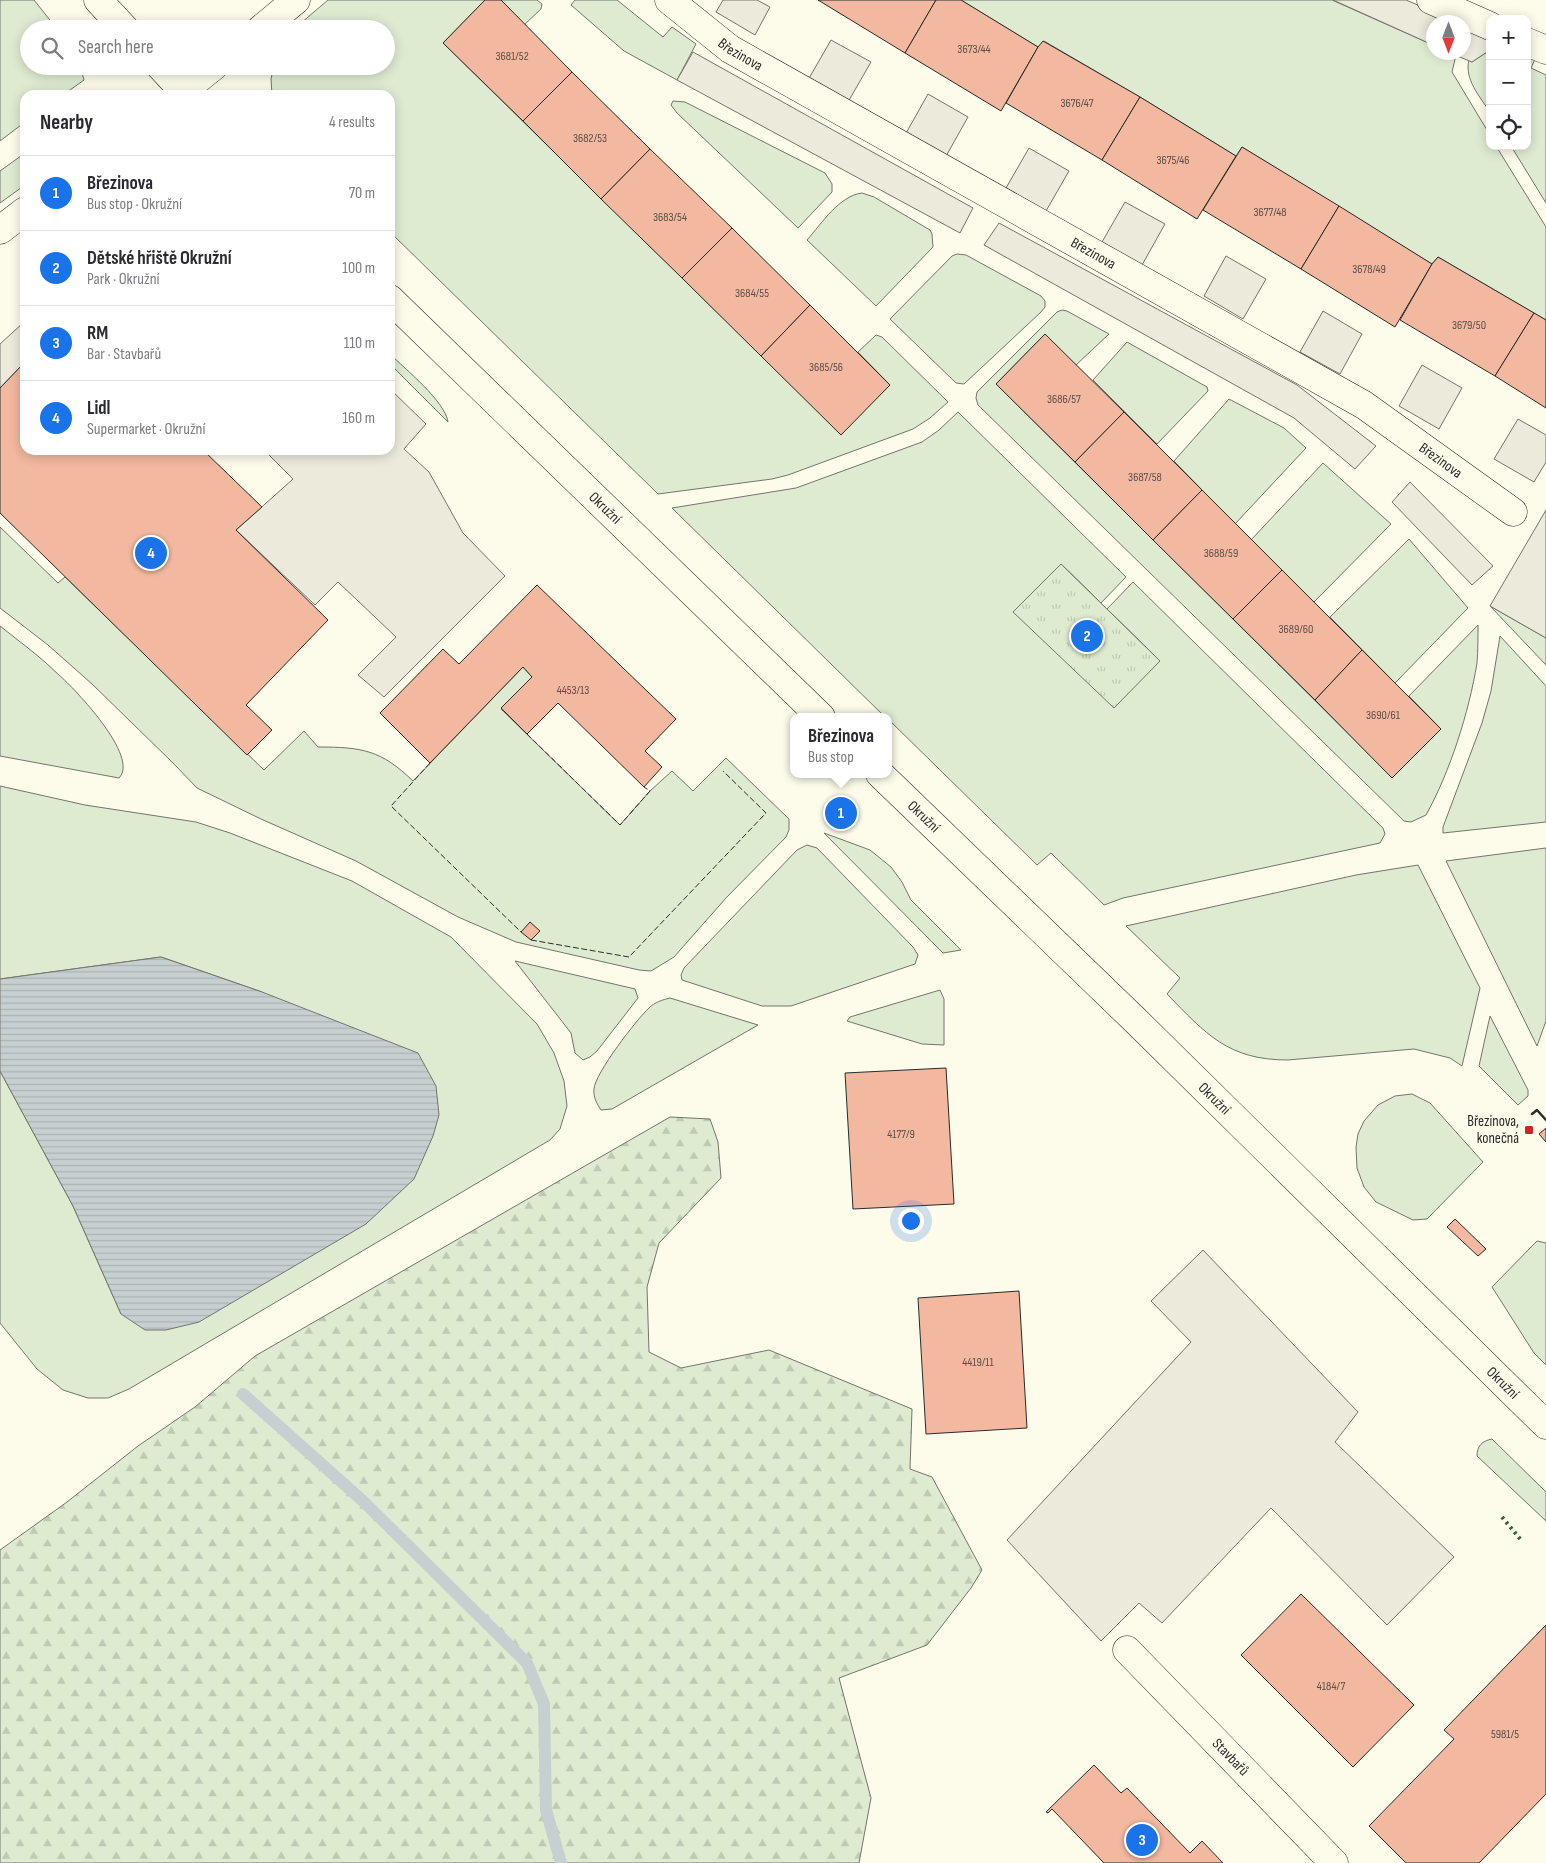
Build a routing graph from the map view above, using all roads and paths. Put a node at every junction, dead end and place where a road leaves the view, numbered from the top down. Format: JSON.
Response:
{"nodes":[{"id":1,"x":98,"y":0,"type":"edge"},
{"id":2,"x":296,"y":0,"type":"edge"},
{"id":3,"x":669,"y":0,"type":"edge"},
{"id":4,"x":1431,"y":0,"type":"edge"},
{"id":5,"x":117,"y":20,"type":"edge"},
{"id":6,"x":272,"y":20,"type":"edge"},
{"id":7,"x":1486,"y":24,"type":"edge"},
{"id":8,"x":1531,"y":44,"type":"edge"},
{"id":9,"x":1546,"y":50,"type":"edge"},
{"id":10,"x":167,"y":75,"type":"edge"},
{"id":11,"x":204,"y":75,"type":"edge"},
{"id":12,"x":180,"y":90,"type":"edge"},
{"id":13,"x":187,"y":90,"type":"edge"},
{"id":14,"x":20,"y":215,"type":"edge"},
{"id":15,"x":0,"y":230,"type":"edge"},
{"id":16,"x":395,"y":304,"type":"edge"},
{"id":17,"x":1513,"y":512,"type":"dead end"},
{"id":18,"x":817,"y":713,"type":"edge"},
{"id":19,"x":884,"y":778,"type":"edge"},
{"id":20,"x":1546,"y":1425,"type":"edge"},
{"id":21,"x":1126,"y":1650,"type":"dead end"},
{"id":22,"x":1334,"y":1863,"type":"edge"}],
"edges":[{"from":1,"to":5,"type":"street"},
{"from":2,"to":6,"type":"street"},
{"from":3,"to":17,"type":"street","name":"Březinova"},
{"from":4,"to":7,"type":"street"},
{"from":8,"to":9,"type":"street"},
{"from":10,"to":12,"type":"street"},
{"from":11,"to":13,"type":"street"},
{"from":14,"to":15,"type":"street"},
{"from":16,"to":18,"type":"street","name":"Okružní"},
{"from":19,"to":20,"type":"street","name":"Okružní"},
{"from":21,"to":22,"type":"street","name":"Stavbařů"}]}
